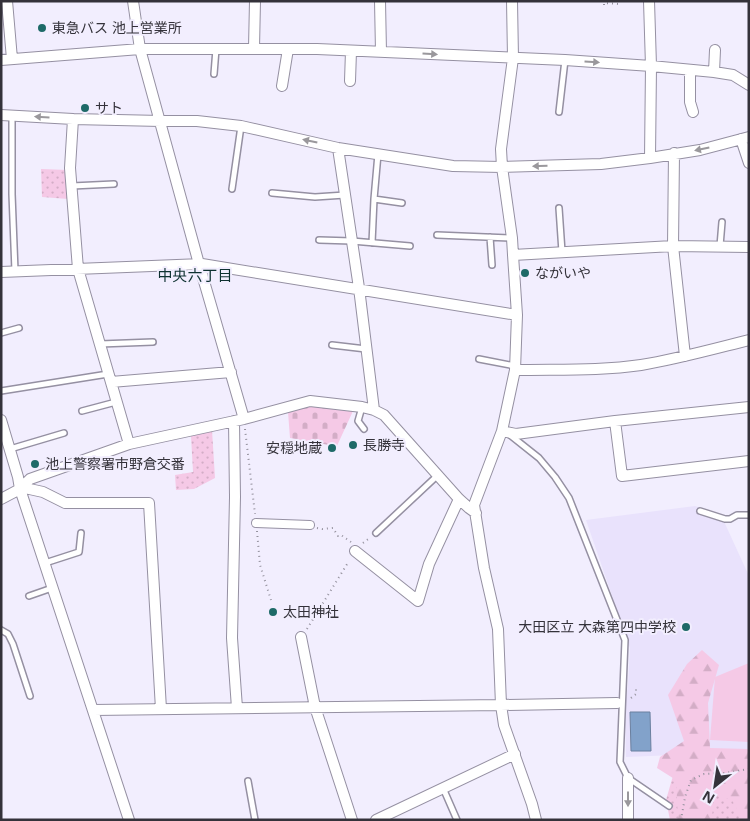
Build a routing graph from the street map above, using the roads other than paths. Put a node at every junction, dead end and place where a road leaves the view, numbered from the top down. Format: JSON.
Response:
{"nodes":[{"id":1,"x":8,"y":1,"type":"edge"},
{"id":2,"x":133,"y":1,"type":"edge"},
{"id":3,"x":256,"y":1,"type":"edge"},
{"id":4,"x":380,"y":1,"type":"edge"},
{"id":5,"x":512,"y":1,"type":"edge"},
{"id":6,"x":649,"y":1,"type":"edge"},
{"id":7,"x":140,"y":48,"type":"junction"},
{"id":8,"x":216,"y":48,"type":"junction"},
{"id":9,"x":254,"y":48,"type":"junction"},
{"id":10,"x":288,"y":49,"type":"junction"},
{"id":11,"x":715,"y":50,"type":"dead end"},
{"id":12,"x":351,"y":51,"type":"junction"},
{"id":13,"x":381,"y":52,"type":"junction"},
{"id":14,"x":513,"y":58,"type":"junction"},
{"id":15,"x":6,"y":60,"type":"edge"},
{"id":16,"x":564,"y":60,"type":"junction"},
{"id":17,"x":652,"y":66,"type":"junction"},
{"id":18,"x":690,"y":70,"type":"junction"},
{"id":19,"x":714,"y":72,"type":"junction"},
{"id":20,"x":214,"y":74,"type":"dead end"},
{"id":21,"x":350,"y":81,"type":"dead end"},
{"id":22,"x":749,"y":85,"type":"edge"},
{"id":23,"x":282,"y":86,"type":"dead end"},
{"id":24,"x":559,"y":112,"type":"dead end"},
{"id":25,"x":693,"y":112,"type":"dead end"},
{"id":26,"x":7,"y":115,"type":"edge"},
{"id":27,"x":73,"y":119,"type":"junction"},
{"id":28,"x":161,"y":121,"type":"junction"},
{"id":29,"x":241,"y":126,"type":"junction"},
{"id":30,"x":745,"y":138,"type":"edge"},
{"id":31,"x":338,"y":148,"type":"junction"},
{"id":32,"x":378,"y":154,"type":"junction"},
{"id":33,"x":674,"y":154,"type":"junction"},
{"id":34,"x":650,"y":158,"type":"junction"},
{"id":35,"x":749,"y":164,"type":"edge"},
{"id":36,"x":502,"y":167,"type":"junction"},
{"id":37,"x":114,"y":184,"type":"dead end"},
{"id":38,"x":72,"y":186,"type":"junction"},
{"id":39,"x":232,"y":189,"type":"dead end"},
{"id":40,"x":272,"y":193,"type":"dead end"},
{"id":41,"x":345,"y":195,"type":"junction"},
{"id":42,"x":374,"y":198,"type":"junction"},
{"id":43,"x":402,"y":203,"type":"dead end"},
{"id":44,"x":559,"y":208,"type":"dead end"},
{"id":45,"x":722,"y":222,"type":"dead end"},
{"id":46,"x":437,"y":235,"type":"dead end"},
{"id":47,"x":490,"y":237,"type":"junction"},
{"id":48,"x":512,"y":238,"type":"junction"},
{"id":49,"x":319,"y":240,"type":"dead end"},
{"id":50,"x":352,"y":241,"type":"junction"},
{"id":51,"x":372,"y":243,"type":"junction"},
{"id":52,"x":410,"y":246,"type":"dead end"},
{"id":53,"x":673,"y":246,"type":"junction"},
{"id":54,"x":720,"y":247,"type":"junction"},
{"id":55,"x":749,"y":247,"type":"edge"},
{"id":56,"x":562,"y":252,"type":"junction"},
{"id":57,"x":513,"y":255,"type":"junction"},
{"id":58,"x":199,"y":264,"type":"junction"},
{"id":59,"x":492,"y":265,"type":"dead end"},
{"id":60,"x":78,"y":269,"type":"junction"},
{"id":61,"x":15,"y":271,"type":"junction"},
{"id":62,"x":1,"y":272,"type":"edge"},
{"id":63,"x":359,"y":288,"type":"junction"},
{"id":64,"x":518,"y":308,"type":"junction"},
{"id":65,"x":19,"y":328,"type":"dead end"},
{"id":66,"x":1,"y":333,"type":"edge"},
{"id":67,"x":749,"y":340,"type":"edge"},
{"id":68,"x":153,"y":342,"type":"dead end"},
{"id":69,"x":100,"y":344,"type":"junction"},
{"id":70,"x":332,"y":345,"type":"dead end"},
{"id":71,"x":367,"y":349,"type":"junction"},
{"id":72,"x":685,"y":356,"type":"junction"},
{"id":73,"x":480,"y":359,"type":"dead end"},
{"id":74,"x":515,"y":368,"type":"junction"},
{"id":75,"x":230,"y":372,"type":"junction"},
{"id":76,"x":110,"y":378,"type":"junction"},
{"id":77,"x":1,"y":391,"type":"edge"},
{"id":78,"x":116,"y":402,"type":"junction"},
{"id":79,"x":362,"y":407,"type":"junction"},
{"id":80,"x":749,"y":407,"type":"edge"},
{"id":81,"x":374,"y":410,"type":"junction"},
{"id":82,"x":82,"y":411,"type":"dead end"},
{"id":83,"x":1,"y":420,"type":"edge"},
{"id":84,"x":239,"y":420,"type":"junction"},
{"id":85,"x":615,"y":422,"type":"junction"},
{"id":86,"x":364,"y":429,"type":"dead end"},
{"id":87,"x":505,"y":432,"type":"junction"},
{"id":88,"x":64,"y":433,"type":"dead end"},
{"id":89,"x":129,"y":444,"type":"junction"},
{"id":90,"x":7,"y":451,"type":"edge"},
{"id":91,"x":749,"y":460,"type":"edge"},
{"id":92,"x":438,"y":475,"type":"junction"},
{"id":93,"x":20,"y":489,"type":"junction"},
{"id":94,"x":459,"y":498,"type":"junction"},
{"id":95,"x":1,"y":499,"type":"edge"},
{"id":96,"x":700,"y":511,"type":"dead end"},
{"id":97,"x":476,"y":513,"type":"junction"},
{"id":98,"x":749,"y":515,"type":"edge"},
{"id":99,"x":256,"y":523,"type":"road end"},
{"id":100,"x":310,"y":525,"type":"road end"},
{"id":101,"x":376,"y":532,"type":"road end"},
{"id":102,"x":81,"y":533,"type":"dead end"},
{"id":103,"x":357,"y":549,"type":"road end"},
{"id":104,"x":45,"y":563,"type":"junction"},
{"id":105,"x":53,"y":588,"type":"junction"},
{"id":106,"x":29,"y":596,"type":"dead end"},
{"id":107,"x":1,"y":630,"type":"edge"},
{"id":108,"x":301,"y":637,"type":"road end"},
{"id":109,"x":30,"y":696,"type":"dead end"},
{"id":110,"x":620,"y":703,"type":"junction"},
{"id":111,"x":501,"y":705,"type":"junction"},
{"id":112,"x":315,"y":707,"type":"junction"},
{"id":113,"x":237,"y":708,"type":"junction"},
{"id":114,"x":161,"y":709,"type":"junction"},
{"id":115,"x":93,"y":710,"type":"junction"},
{"id":116,"x":515,"y":754,"type":"junction"},
{"id":117,"x":628,"y":778,"type":"junction"},
{"id":118,"x":248,"y":781,"type":"dead end"},
{"id":119,"x":443,"y":788,"type":"junction"},
{"id":120,"x":669,"y":806,"type":"dead end"},
{"id":121,"x":391,"y":817,"type":"edge"},
{"id":122,"x":129,"y":820,"type":"edge"},
{"id":123,"x":255,"y":820,"type":"edge"},
{"id":124,"x":352,"y":820,"type":"edge"},
{"id":125,"x":376,"y":820,"type":"edge"},
{"id":126,"x":457,"y":820,"type":"edge"},
{"id":127,"x":536,"y":820,"type":"edge"},
{"id":128,"x":628,"y":820,"type":"edge"}],
"edges":[{"from":1,"to":15,"type":"street"},
{"from":2,"to":7,"type":"street"},
{"from":3,"to":9,"type":"street"},
{"from":4,"to":13,"type":"street"},
{"from":5,"to":14,"type":"street"},
{"from":6,"to":17,"type":"street"},
{"from":7,"to":8,"type":"street"},
{"from":7,"to":15,"type":"street"},
{"from":7,"to":28,"type":"street"},
{"from":8,"to":9,"type":"street"},
{"from":8,"to":20,"type":"lane"},
{"from":9,"to":10,"type":"street"},
{"from":10,"to":12,"type":"street"},
{"from":10,"to":23,"type":"street"},
{"from":11,"to":19,"type":"street"},
{"from":12,"to":13,"type":"street"},
{"from":12,"to":21,"type":"street"},
{"from":13,"to":14,"type":"street","one_way":true},
{"from":14,"to":16,"type":"street"},
{"from":14,"to":36,"type":"street"},
{"from":16,"to":17,"type":"street","one_way":true},
{"from":16,"to":24,"type":"lane"},
{"from":17,"to":18,"type":"street"},
{"from":17,"to":34,"type":"street"},
{"from":18,"to":19,"type":"street"},
{"from":18,"to":25,"type":"street"},
{"from":19,"to":22,"type":"street"},
{"from":27,"to":26,"type":"street","one_way":true},
{"from":26,"to":61,"type":"lane"},
{"from":27,"to":28,"type":"street"},
{"from":27,"to":38,"type":"street"},
{"from":28,"to":29,"type":"street"},
{"from":28,"to":58,"type":"street"},
{"from":31,"to":29,"type":"street","one_way":true},
{"from":29,"to":39,"type":"lane"},
{"from":30,"to":33,"type":"street","one_way":true},
{"from":30,"to":35,"type":"street"},
{"from":31,"to":32,"type":"street"},
{"from":31,"to":41,"type":"street"},
{"from":32,"to":36,"type":"street"},
{"from":32,"to":42,"type":"lane"},
{"from":33,"to":34,"type":"street"},
{"from":33,"to":53,"type":"street"},
{"from":34,"to":36,"type":"street","one_way":true},
{"from":36,"to":48,"type":"street"},
{"from":37,"to":38,"type":"lane"},
{"from":38,"to":60,"type":"street"},
{"from":40,"to":41,"type":"lane"},
{"from":41,"to":50,"type":"street"},
{"from":42,"to":43,"type":"lane"},
{"from":42,"to":51,"type":"lane"},
{"from":44,"to":56,"type":"lane"},
{"from":45,"to":54,"type":"lane"},
{"from":46,"to":47,"type":"lane"},
{"from":47,"to":48,"type":"lane"},
{"from":47,"to":59,"type":"lane"},
{"from":48,"to":57,"type":"street"},
{"from":49,"to":50,"type":"lane"},
{"from":50,"to":51,"type":"lane"},
{"from":50,"to":63,"type":"street"},
{"from":51,"to":52,"type":"lane"},
{"from":53,"to":54,"type":"street"},
{"from":53,"to":56,"type":"street"},
{"from":53,"to":72,"type":"street"},
{"from":54,"to":55,"type":"street"},
{"from":56,"to":57,"type":"street"},
{"from":57,"to":64,"type":"street"},
{"from":58,"to":60,"type":"street"},
{"from":58,"to":63,"type":"street"},
{"from":58,"to":75,"type":"street"},
{"from":60,"to":61,"type":"street"},
{"from":60,"to":69,"type":"street"},
{"from":61,"to":62,"type":"street"},
{"from":63,"to":64,"type":"street"},
{"from":63,"to":71,"type":"street"},
{"from":64,"to":74,"type":"street"},
{"from":65,"to":66,"type":"lane"},
{"from":67,"to":72,"type":"street"},
{"from":68,"to":69,"type":"lane"},
{"from":69,"to":76,"type":"street"},
{"from":70,"to":71,"type":"lane"},
{"from":71,"to":81,"type":"street"},
{"from":72,"to":74,"type":"street"},
{"from":73,"to":74,"type":"lane"},
{"from":74,"to":87,"type":"street"},
{"from":75,"to":76,"type":"street"},
{"from":75,"to":84,"type":"street"},
{"from":76,"to":77,"type":"lane"},
{"from":76,"to":78,"type":"street"},
{"from":78,"to":82,"type":"lane"},
{"from":78,"to":89,"type":"street"},
{"from":79,"to":81,"type":"street"},
{"from":79,"to":84,"type":"street"},
{"from":79,"to":86,"type":"lane"},
{"from":80,"to":85,"type":"street"},
{"from":81,"to":92,"type":"street"},
{"from":83,"to":90,"type":"street"},
{"from":84,"to":89,"type":"street"},
{"from":84,"to":113,"type":"street"},
{"from":85,"to":87,"type":"street"},
{"from":85,"to":91,"type":"street"},
{"from":87,"to":97,"type":"street"},
{"from":87,"to":110,"type":"lane"},
{"from":88,"to":90,"type":"lane"},
{"from":89,"to":93,"type":"street"},
{"from":90,"to":93,"type":"street"},
{"from":92,"to":94,"type":"street"},
{"from":92,"to":101,"type":"lane"},
{"from":93,"to":95,"type":"street"},
{"from":93,"to":104,"type":"street"},
{"from":93,"to":114,"type":"street"},
{"from":94,"to":97,"type":"street"},
{"from":94,"to":103,"type":"street"},
{"from":96,"to":98,"type":"lane"},
{"from":97,"to":111,"type":"street"},
{"from":99,"to":100,"type":"street"},
{"from":102,"to":104,"type":"lane"},
{"from":104,"to":105,"type":"street"},
{"from":105,"to":106,"type":"lane"},
{"from":105,"to":115,"type":"street"},
{"from":107,"to":109,"type":"lane"},
{"from":108,"to":112,"type":"street"},
{"from":110,"to":111,"type":"street"},
{"from":110,"to":117,"type":"lane"},
{"from":111,"to":112,"type":"street"},
{"from":111,"to":116,"type":"street"},
{"from":112,"to":113,"type":"street"},
{"from":112,"to":124,"type":"street"},
{"from":113,"to":114,"type":"street"},
{"from":114,"to":115,"type":"street"},
{"from":115,"to":122,"type":"street"},
{"from":116,"to":119,"type":"street"},
{"from":116,"to":127,"type":"street"},
{"from":117,"to":120,"type":"lane"},
{"from":117,"to":128,"type":"street","one_way":true},
{"from":118,"to":123,"type":"lane"},
{"from":119,"to":121,"type":"street"},
{"from":119,"to":126,"type":"lane"},
{"from":121,"to":125,"type":"street"}]}
